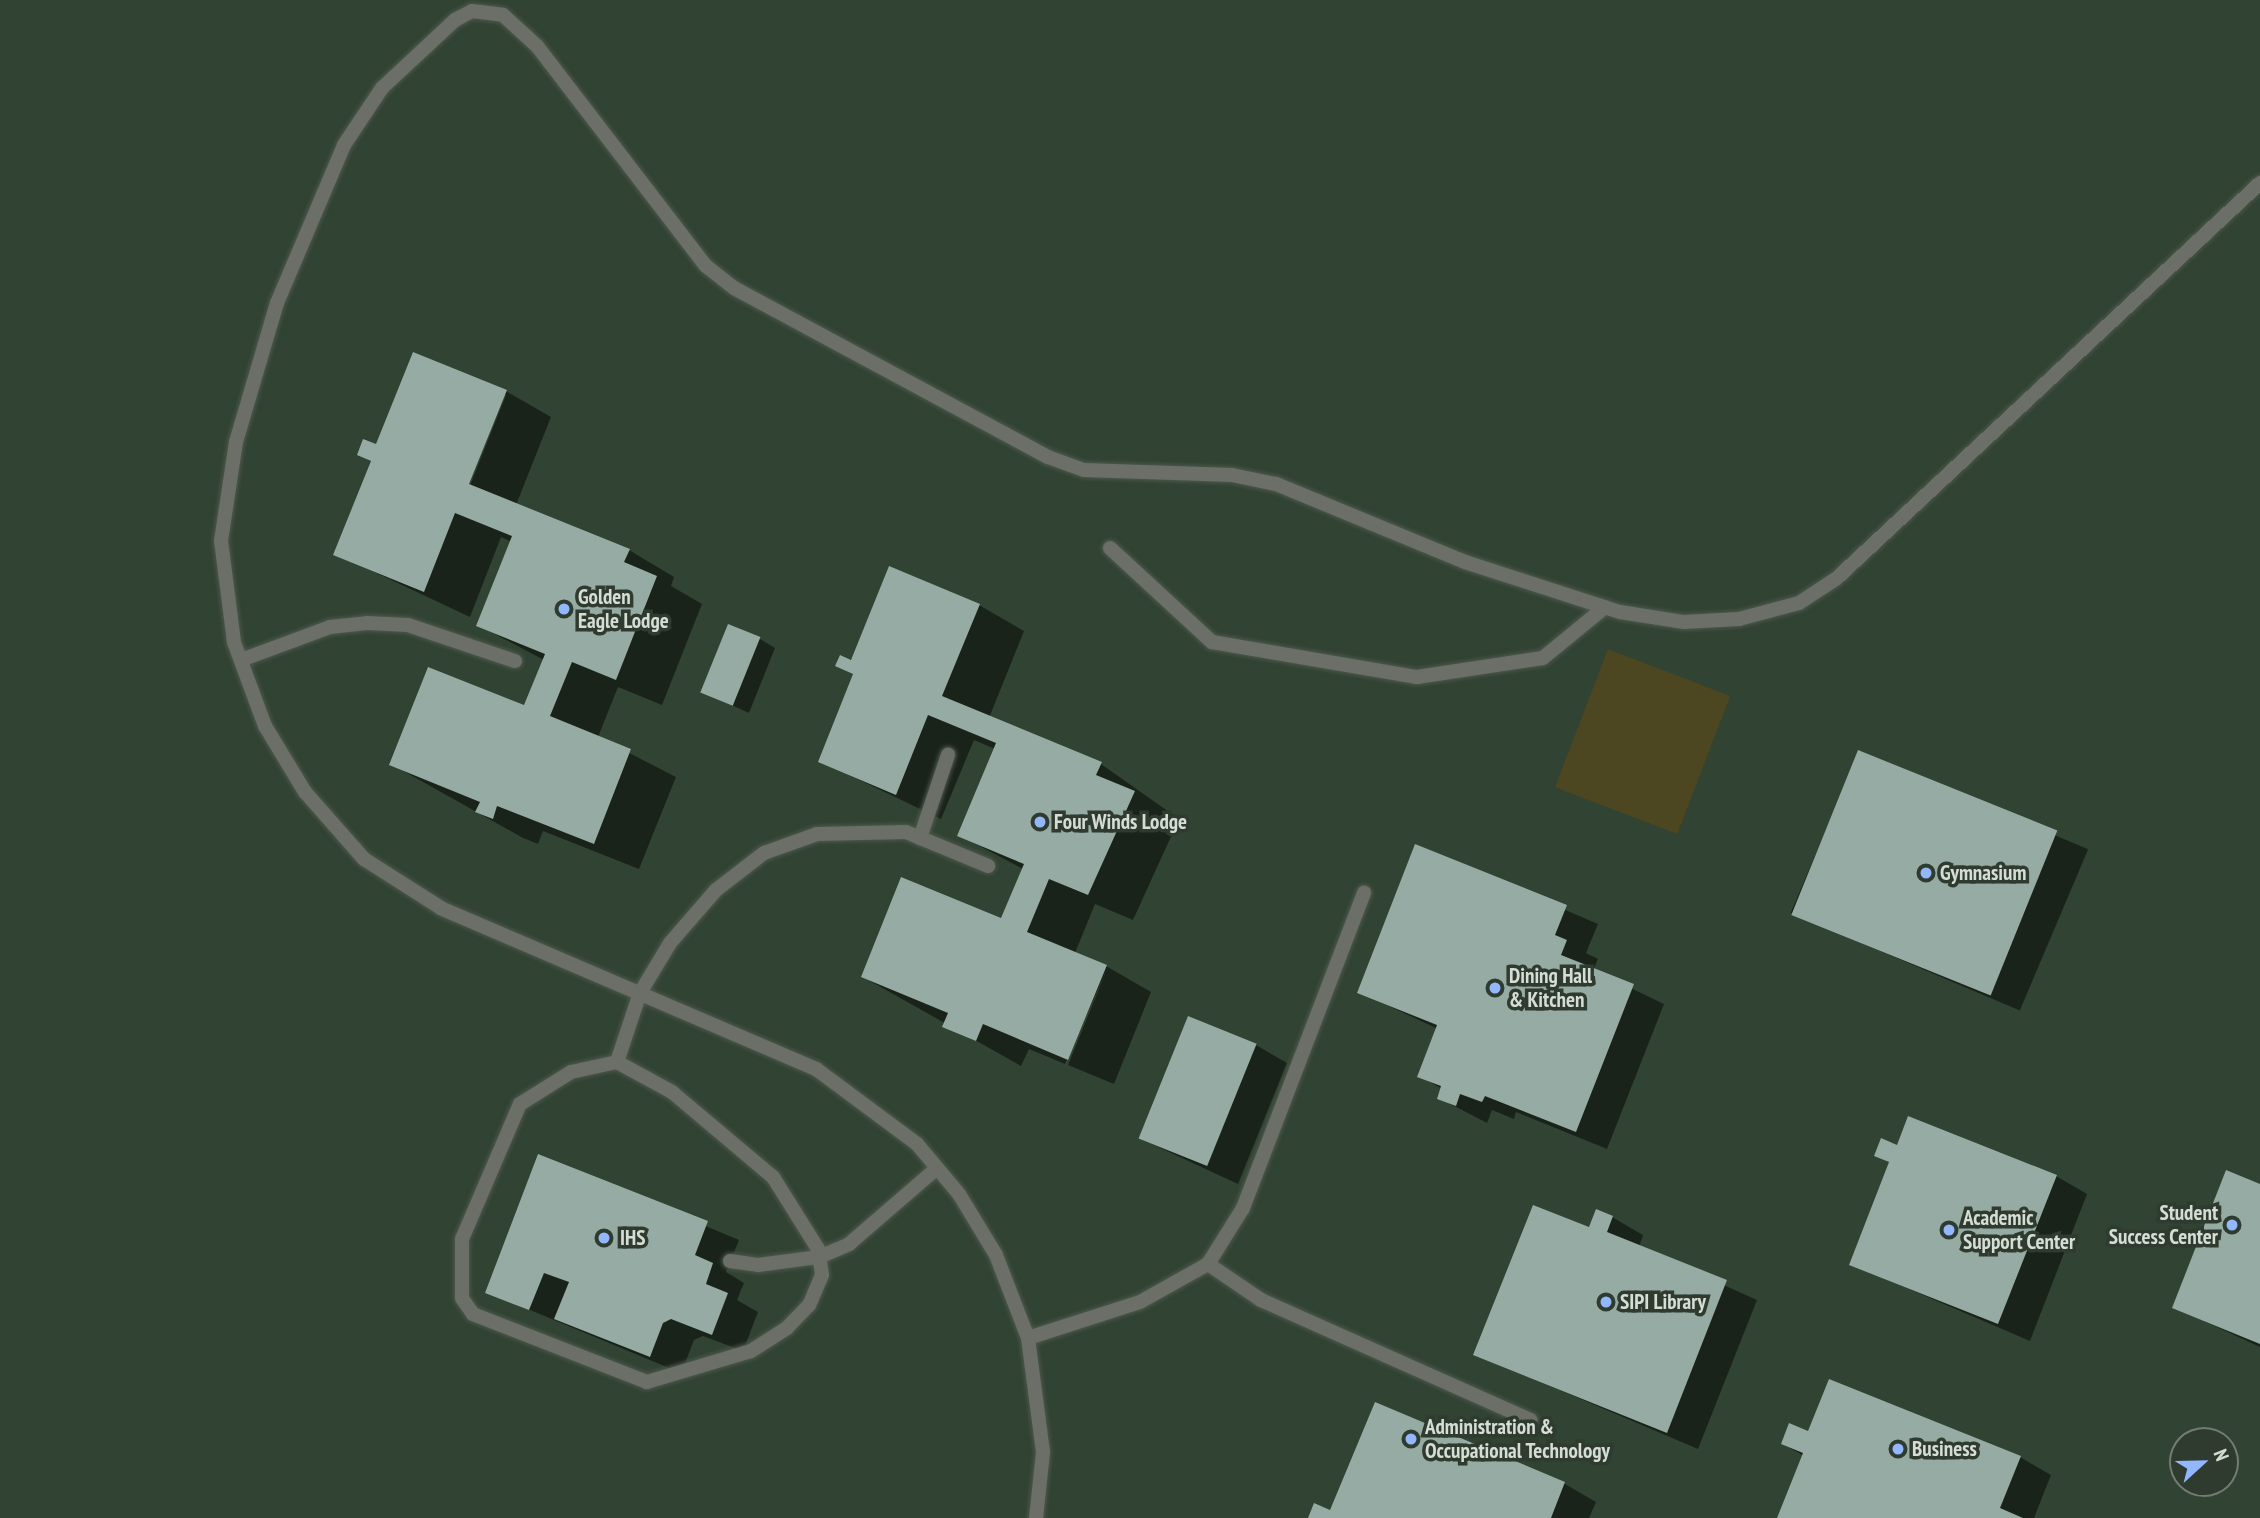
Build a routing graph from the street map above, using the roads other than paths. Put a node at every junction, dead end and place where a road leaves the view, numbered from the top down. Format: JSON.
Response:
{"nodes":[{"id":1,"x":2260,"y":183,"type":"edge"},
{"id":2,"x":1110,"y":548,"type":"dead end"},
{"id":3,"x":1605,"y":607,"type":"junction"},
{"id":4,"x":241,"y":660,"type":"junction"},
{"id":5,"x":514,"y":661,"type":"dead end"},
{"id":6,"x":948,"y":755,"type":"dead end"},
{"id":7,"x":920,"y":838,"type":"junction"},
{"id":8,"x":988,"y":866,"type":"dead end"},
{"id":9,"x":1364,"y":892,"type":"dead end"},
{"id":10,"x":640,"y":993,"type":"junction"},
{"id":11,"x":617,"y":1062,"type":"junction"},
{"id":12,"x":937,"y":1168,"type":"junction"},
{"id":13,"x":819,"y":1258,"type":"junction"},
{"id":14,"x":730,"y":1261,"type":"dead end"},
{"id":15,"x":1209,"y":1264,"type":"junction"},
{"id":16,"x":1028,"y":1338,"type":"junction"},
{"id":17,"x":1531,"y":1420,"type":"dead end"},
{"id":18,"x":1036,"y":1518,"type":"edge"}],
"edges":[{"from":1,"to":3,"type":"lane"},
{"from":2,"to":3,"type":"lane"},
{"from":3,"to":4,"type":"lane"},
{"from":4,"to":5,"type":"lane"},
{"from":4,"to":10,"type":"lane"},
{"from":6,"to":7,"type":"lane"},
{"from":7,"to":8,"type":"lane"},
{"from":7,"to":10,"type":"lane"},
{"from":9,"to":15,"type":"lane"},
{"from":10,"to":11,"type":"lane"},
{"from":10,"to":12,"type":"lane"},
{"from":11,"to":13,"type":"lane"},
{"from":11,"to":13,"type":"lane"},
{"from":12,"to":13,"type":"lane"},
{"from":12,"to":16,"type":"lane"},
{"from":13,"to":14,"type":"lane"},
{"from":15,"to":16,"type":"lane"},
{"from":15,"to":17,"type":"lane"},
{"from":16,"to":18,"type":"lane"}]}
